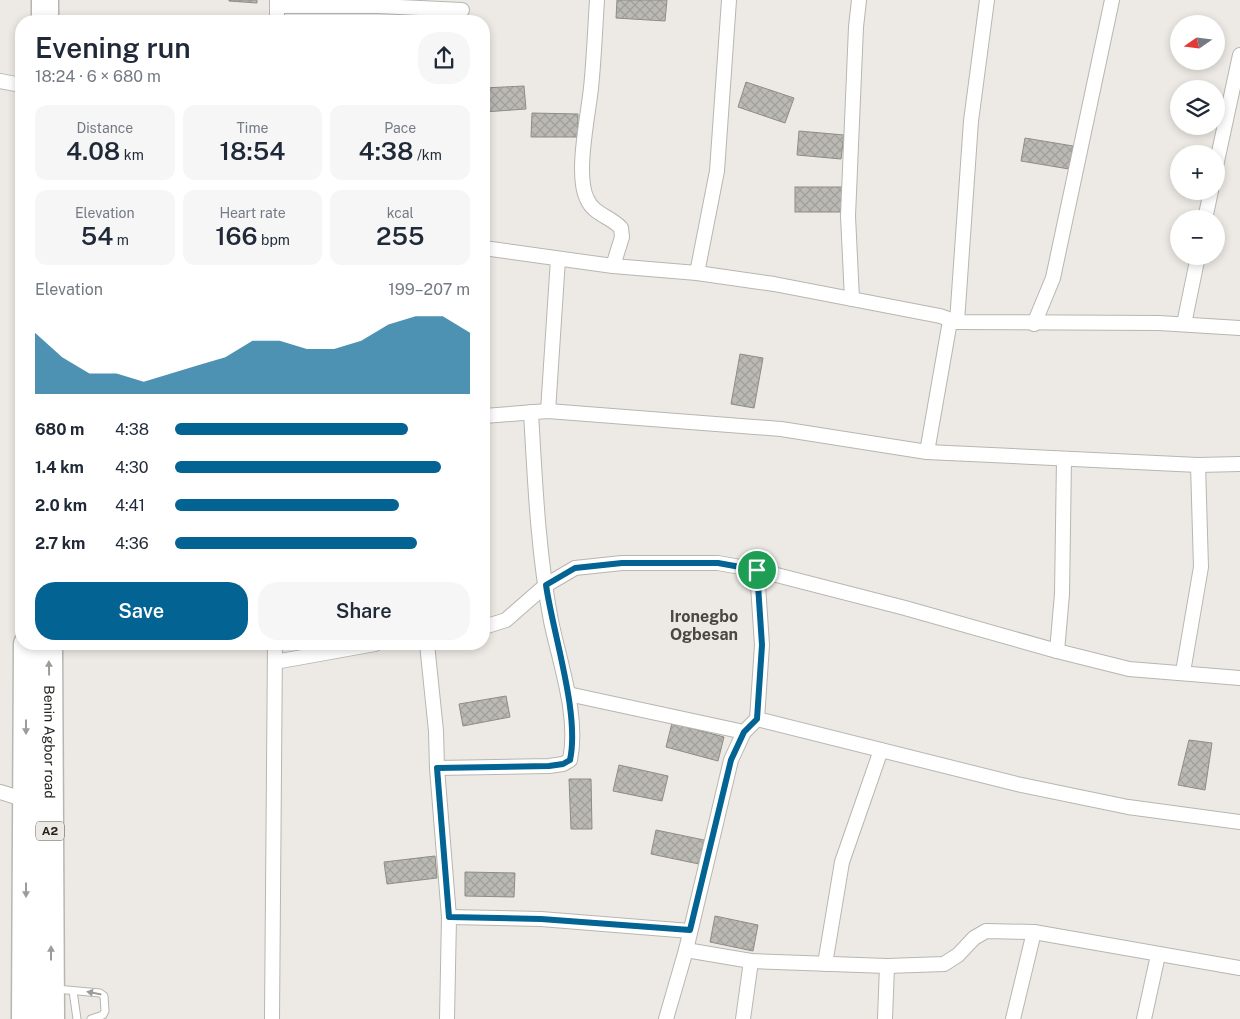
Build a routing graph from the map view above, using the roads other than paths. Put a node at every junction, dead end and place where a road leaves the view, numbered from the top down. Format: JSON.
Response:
{"nodes":[{"id":1,"x":29,"y":0,"type":"edge"},
{"id":2,"x":45,"y":0,"type":"edge"},
{"id":3,"x":597,"y":0,"type":"edge"},
{"id":4,"x":729,"y":0,"type":"edge"},
{"id":5,"x":859,"y":0,"type":"edge"},
{"id":6,"x":987,"y":0,"type":"edge"},
{"id":7,"x":1112,"y":0,"type":"edge"},
{"id":8,"x":277,"y":3,"type":"edge"},
{"id":9,"x":462,"y":10,"type":"edge"},
{"id":10,"x":29,"y":15,"type":"edge"},
{"id":11,"x":45,"y":15,"type":"edge"},
{"id":12,"x":1240,"y":55,"type":"edge"},
{"id":13,"x":0,"y":81,"type":"edge"},
{"id":14,"x":15,"y":84,"type":"edge"},
{"id":15,"x":1221,"y":145,"type":"edge"},
{"id":16,"x":490,"y":249,"type":"edge"},
{"id":17,"x":558,"y":259,"type":"junction"},
{"id":18,"x":1196,"y":265,"type":"edge"},
{"id":19,"x":613,"y":266,"type":"junction"},
{"id":20,"x":697,"y":273,"type":"junction"},
{"id":21,"x":852,"y":299,"type":"junction"},
{"id":22,"x":954,"y":322,"type":"junction"},
{"id":23,"x":1034,"y":324,"type":"junction"},
{"id":24,"x":1184,"y":324,"type":"junction"},
{"id":25,"x":1240,"y":328,"type":"edge"},
{"id":26,"x":548,"y":411,"type":"junction"},
{"id":27,"x":531,"y":412,"type":"junction"},
{"id":28,"x":490,"y":415,"type":"edge"},
{"id":29,"x":927,"y":452,"type":"junction"},
{"id":30,"x":1064,"y":460,"type":"junction"},
{"id":31,"x":1240,"y":464,"type":"edge"},
{"id":32,"x":1198,"y":465,"type":"junction"},
{"id":33,"x":757,"y":570,"type":"junction"},
{"id":34,"x":546,"y":585,"type":"junction"},
{"id":35,"x":490,"y":625,"type":"edge"},
{"id":36,"x":26,"y":650,"type":"edge"},
{"id":37,"x":49,"y":650,"type":"edge"},
{"id":38,"x":275,"y":650,"type":"edge"},
{"id":39,"x":342,"y":650,"type":"edge"},
{"id":40,"x":428,"y":650,"type":"edge"},
{"id":41,"x":1057,"y":651,"type":"junction"},
{"id":42,"x":275,"y":662,"type":"junction"},
{"id":43,"x":1183,"y":672,"type":"junction"},
{"id":44,"x":1240,"y":678,"type":"edge"},
{"id":45,"x":568,"y":694,"type":"junction"},
{"id":46,"x":757,"y":719,"type":"junction"},
{"id":47,"x":744,"y":732,"type":"junction"},
{"id":48,"x":881,"y":750,"type":"junction"},
{"id":49,"x":437,"y":768,"type":"junction"},
{"id":50,"x":0,"y":792,"type":"edge"},
{"id":51,"x":26,"y":800,"type":"junction"},
{"id":52,"x":1240,"y":822,"type":"edge"},
{"id":53,"x":449,"y":917,"type":"junction"},
{"id":54,"x":690,"y":930,"type":"junction"},
{"id":55,"x":1034,"y":932,"type":"junction"},
{"id":56,"x":686,"y":950,"type":"junction"},
{"id":57,"x":1158,"y":955,"type":"junction"},
{"id":58,"x":751,"y":961,"type":"junction"},
{"id":59,"x":825,"y":964,"type":"junction"},
{"id":60,"x":887,"y":966,"type":"junction"},
{"id":61,"x":1240,"y":968,"type":"edge"},
{"id":62,"x":62,"y":990,"type":"junction"},
{"id":63,"x":25,"y":1019,"type":"edge"},
{"id":64,"x":51,"y":1019,"type":"edge"},
{"id":65,"x":77,"y":1019,"type":"edge"},
{"id":66,"x":91,"y":1019,"type":"edge"},
{"id":67,"x":272,"y":1019,"type":"edge"},
{"id":68,"x":447,"y":1019,"type":"edge"},
{"id":69,"x":666,"y":1019,"type":"edge"},
{"id":70,"x":743,"y":1019,"type":"edge"},
{"id":71,"x":885,"y":1019,"type":"edge"},
{"id":72,"x":1013,"y":1019,"type":"edge"},
{"id":73,"x":1144,"y":1019,"type":"edge"}],
"edges":[{"from":1,"to":10,"type":"highway"},
{"from":2,"to":11,"type":"highway"},
{"from":3,"to":19,"type":"street"},
{"from":4,"to":20,"type":"street"},
{"from":5,"to":21,"type":"street"},
{"from":6,"to":22,"type":"street"},
{"from":7,"to":23,"type":"street"},
{"from":8,"to":9,"type":"street"},
{"from":12,"to":15,"type":"street"},
{"from":13,"to":14,"type":"street"},
{"from":16,"to":17,"type":"street"},
{"from":17,"to":19,"type":"street"},
{"from":17,"to":26,"type":"street"},
{"from":18,"to":24,"type":"street"},
{"from":19,"to":20,"type":"street"},
{"from":20,"to":21,"type":"street"},
{"from":21,"to":22,"type":"street"},
{"from":22,"to":23,"type":"street"},
{"from":22,"to":29,"type":"street"},
{"from":23,"to":24,"type":"street"},
{"from":24,"to":25,"type":"street"},
{"from":26,"to":27,"type":"street"},
{"from":26,"to":29,"type":"street"},
{"from":27,"to":28,"type":"street"},
{"from":27,"to":34,"type":"street"},
{"from":29,"to":30,"type":"street"},
{"from":30,"to":32,"type":"street"},
{"from":30,"to":41,"type":"street"},
{"from":31,"to":32,"type":"street"},
{"from":32,"to":43,"type":"street"},
{"from":33,"to":34,"type":"street"},
{"from":33,"to":41,"type":"street"},
{"from":33,"to":46,"type":"street"},
{"from":34,"to":35,"type":"street"},
{"from":34,"to":45,"type":"street"},
{"from":36,"to":51,"type":"highway","name":"Benin Agbor road","number":"A2","one_way":true},
{"from":62,"to":37,"type":"highway","name":"Benin Agbor road","number":"A2","one_way":true},
{"from":38,"to":42,"type":"street"},
{"from":39,"to":42,"type":"street"},
{"from":40,"to":49,"type":"street"},
{"from":41,"to":43,"type":"street"},
{"from":42,"to":67,"type":"street"},
{"from":43,"to":44,"type":"street"},
{"from":45,"to":47,"type":"street"},
{"from":45,"to":49,"type":"street"},
{"from":46,"to":47,"type":"street"},
{"from":46,"to":48,"type":"street"},
{"from":47,"to":54,"type":"street"},
{"from":48,"to":52,"type":"street"},
{"from":48,"to":59,"type":"street"},
{"from":49,"to":53,"type":"street"},
{"from":50,"to":51,"type":"street"},
{"from":51,"to":63,"type":"highway","name":"Benin Agbor road","number":"A2","one_way":true},
{"from":53,"to":54,"type":"street"},
{"from":53,"to":68,"type":"street"},
{"from":54,"to":56,"type":"street"},
{"from":55,"to":57,"type":"street"},
{"from":55,"to":60,"type":"street"},
{"from":55,"to":72,"type":"street"},
{"from":56,"to":58,"type":"street"},
{"from":56,"to":69,"type":"street"},
{"from":57,"to":61,"type":"street"},
{"from":57,"to":73,"type":"street"},
{"from":58,"to":59,"type":"street"},
{"from":58,"to":70,"type":"street"},
{"from":59,"to":60,"type":"street"},
{"from":60,"to":71,"type":"street"},
{"from":62,"to":64,"type":"highway","name":"Benin Agbor road","number":"A2"},
{"from":62,"to":65,"type":"lane"},
{"from":66,"to":62,"type":"lane","one_way":true}]}
